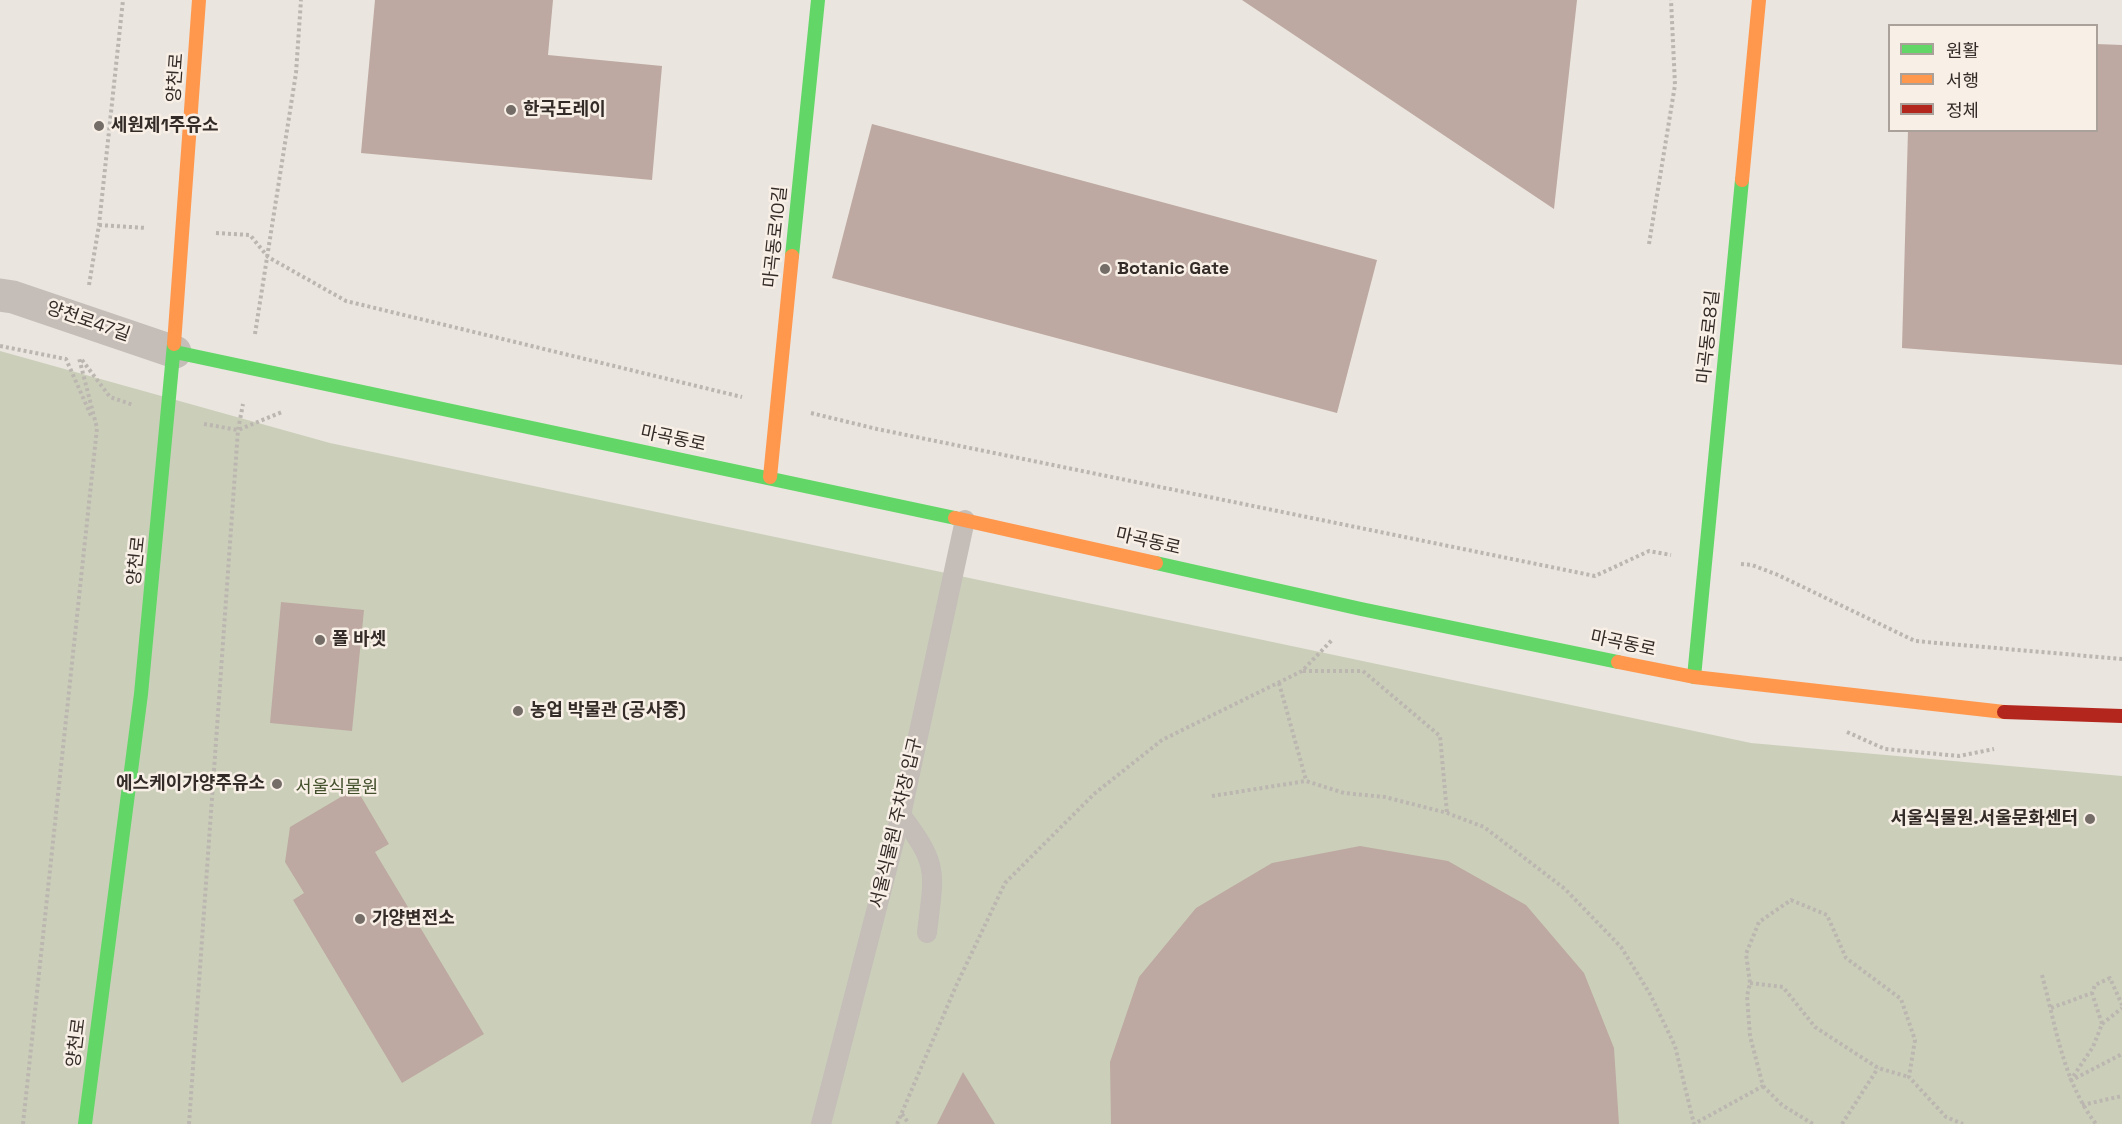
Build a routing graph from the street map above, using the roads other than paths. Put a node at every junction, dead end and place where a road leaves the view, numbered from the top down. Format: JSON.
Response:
{"nodes":[{"id":1,"x":199,"y":0,"type":"edge"},
{"id":2,"x":818,"y":0,"type":"edge"},
{"id":3,"x":1759,"y":0,"type":"edge"},
{"id":4,"x":4,"y":287,"type":"edge"},
{"id":5,"x":175,"y":352,"type":"junction"},
{"id":6,"x":770,"y":477,"type":"junction"},
{"id":7,"x":965,"y":520,"type":"junction"},
{"id":8,"x":1694,"y":677,"type":"junction"},
{"id":9,"x":2122,"y":716,"type":"edge"},
{"id":10,"x":901,"y":815,"type":"junction"},
{"id":11,"x":927,"y":933,"type":"dead end"},
{"id":12,"x":85,"y":1124,"type":"edge"},
{"id":13,"x":821,"y":1124,"type":"edge"}],
"edges":[{"from":1,"to":5,"type":"main road","name":"양천로"},
{"from":2,"to":6,"type":"main road","name":"마곡동로10길"},
{"from":3,"to":8,"type":"main road","name":"마곡동로8길"},
{"from":4,"to":5,"type":"street","name":"양천로47길"},
{"from":5,"to":6,"type":"main road","name":"마곡동로"},
{"from":5,"to":12,"type":"main road","name":"양천로"},
{"from":6,"to":7,"type":"main road","name":"마곡동로"},
{"from":7,"to":8,"type":"main road","name":"마곡동로"},
{"from":7,"to":10,"type":"lane","name":"서울식물원 주차장 입구"},
{"from":8,"to":9,"type":"main road","name":"마곡동로"},
{"from":10,"to":11,"type":"lane"},
{"from":10,"to":13,"type":"lane","name":"서울식물원 주차장 입구"}]}
